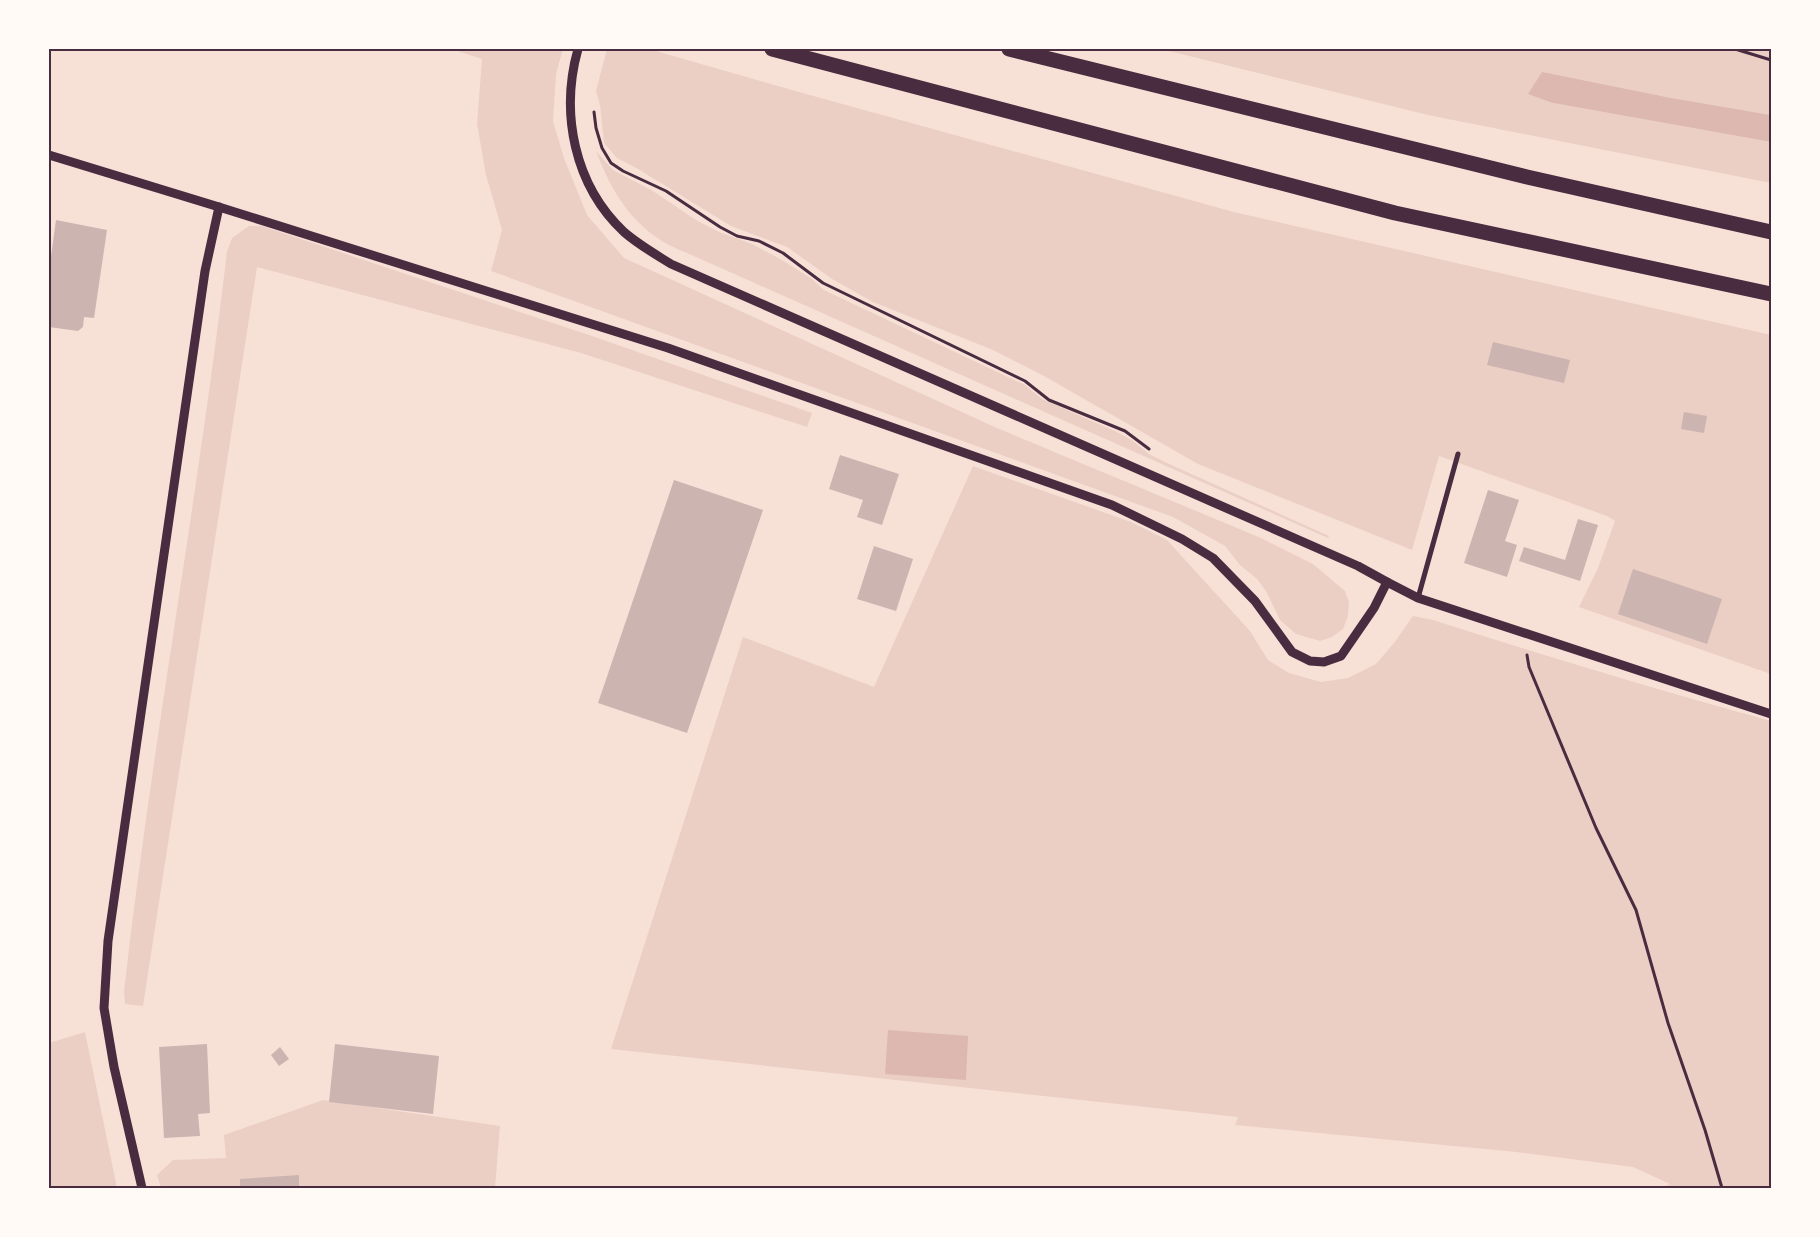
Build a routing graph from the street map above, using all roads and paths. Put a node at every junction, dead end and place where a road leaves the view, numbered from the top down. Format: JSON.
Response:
{"nodes":[{"id":1,"x":772,"y":49,"type":"edge"},
{"id":2,"x":1009,"y":49,"type":"edge"},
{"id":3,"x":1735,"y":49,"type":"edge"},
{"id":4,"x":577,"y":51,"type":"edge"},
{"id":5,"x":1771,"y":60,"type":"edge"},
{"id":6,"x":594,"y":111,"type":"dead end"},
{"id":7,"x":49,"y":155,"type":"edge"},
{"id":8,"x":219,"y":207,"type":"junction"},
{"id":9,"x":1771,"y":232,"type":"edge"},
{"id":10,"x":1771,"y":294,"type":"edge"},
{"id":11,"x":1156,"y":452,"type":"dead end"},
{"id":12,"x":1458,"y":454,"type":"dead end"},
{"id":13,"x":1387,"y":582,"type":"junction"},
{"id":14,"x":1418,"y":598,"type":"junction"},
{"id":15,"x":1524,"y":634,"type":"junction"},
{"id":16,"x":1771,"y":714,"type":"edge"},
{"id":17,"x":142,"y":1188,"type":"edge"},
{"id":18,"x":1722,"y":1188,"type":"edge"}],
"edges":[{"from":1,"to":10,"type":"highway"},
{"from":2,"to":9,"type":"highway"},
{"from":3,"to":5,"type":"path"},
{"from":4,"to":13,"type":"street"},
{"from":6,"to":11,"type":"path"},
{"from":7,"to":8,"type":"street"},
{"from":8,"to":13,"type":"street"},
{"from":8,"to":17,"type":"street"},
{"from":12,"to":14,"type":"street"},
{"from":13,"to":14,"type":"street"},
{"from":14,"to":15,"type":"street"},
{"from":15,"to":16,"type":"street"},
{"from":15,"to":18,"type":"path"}]}
